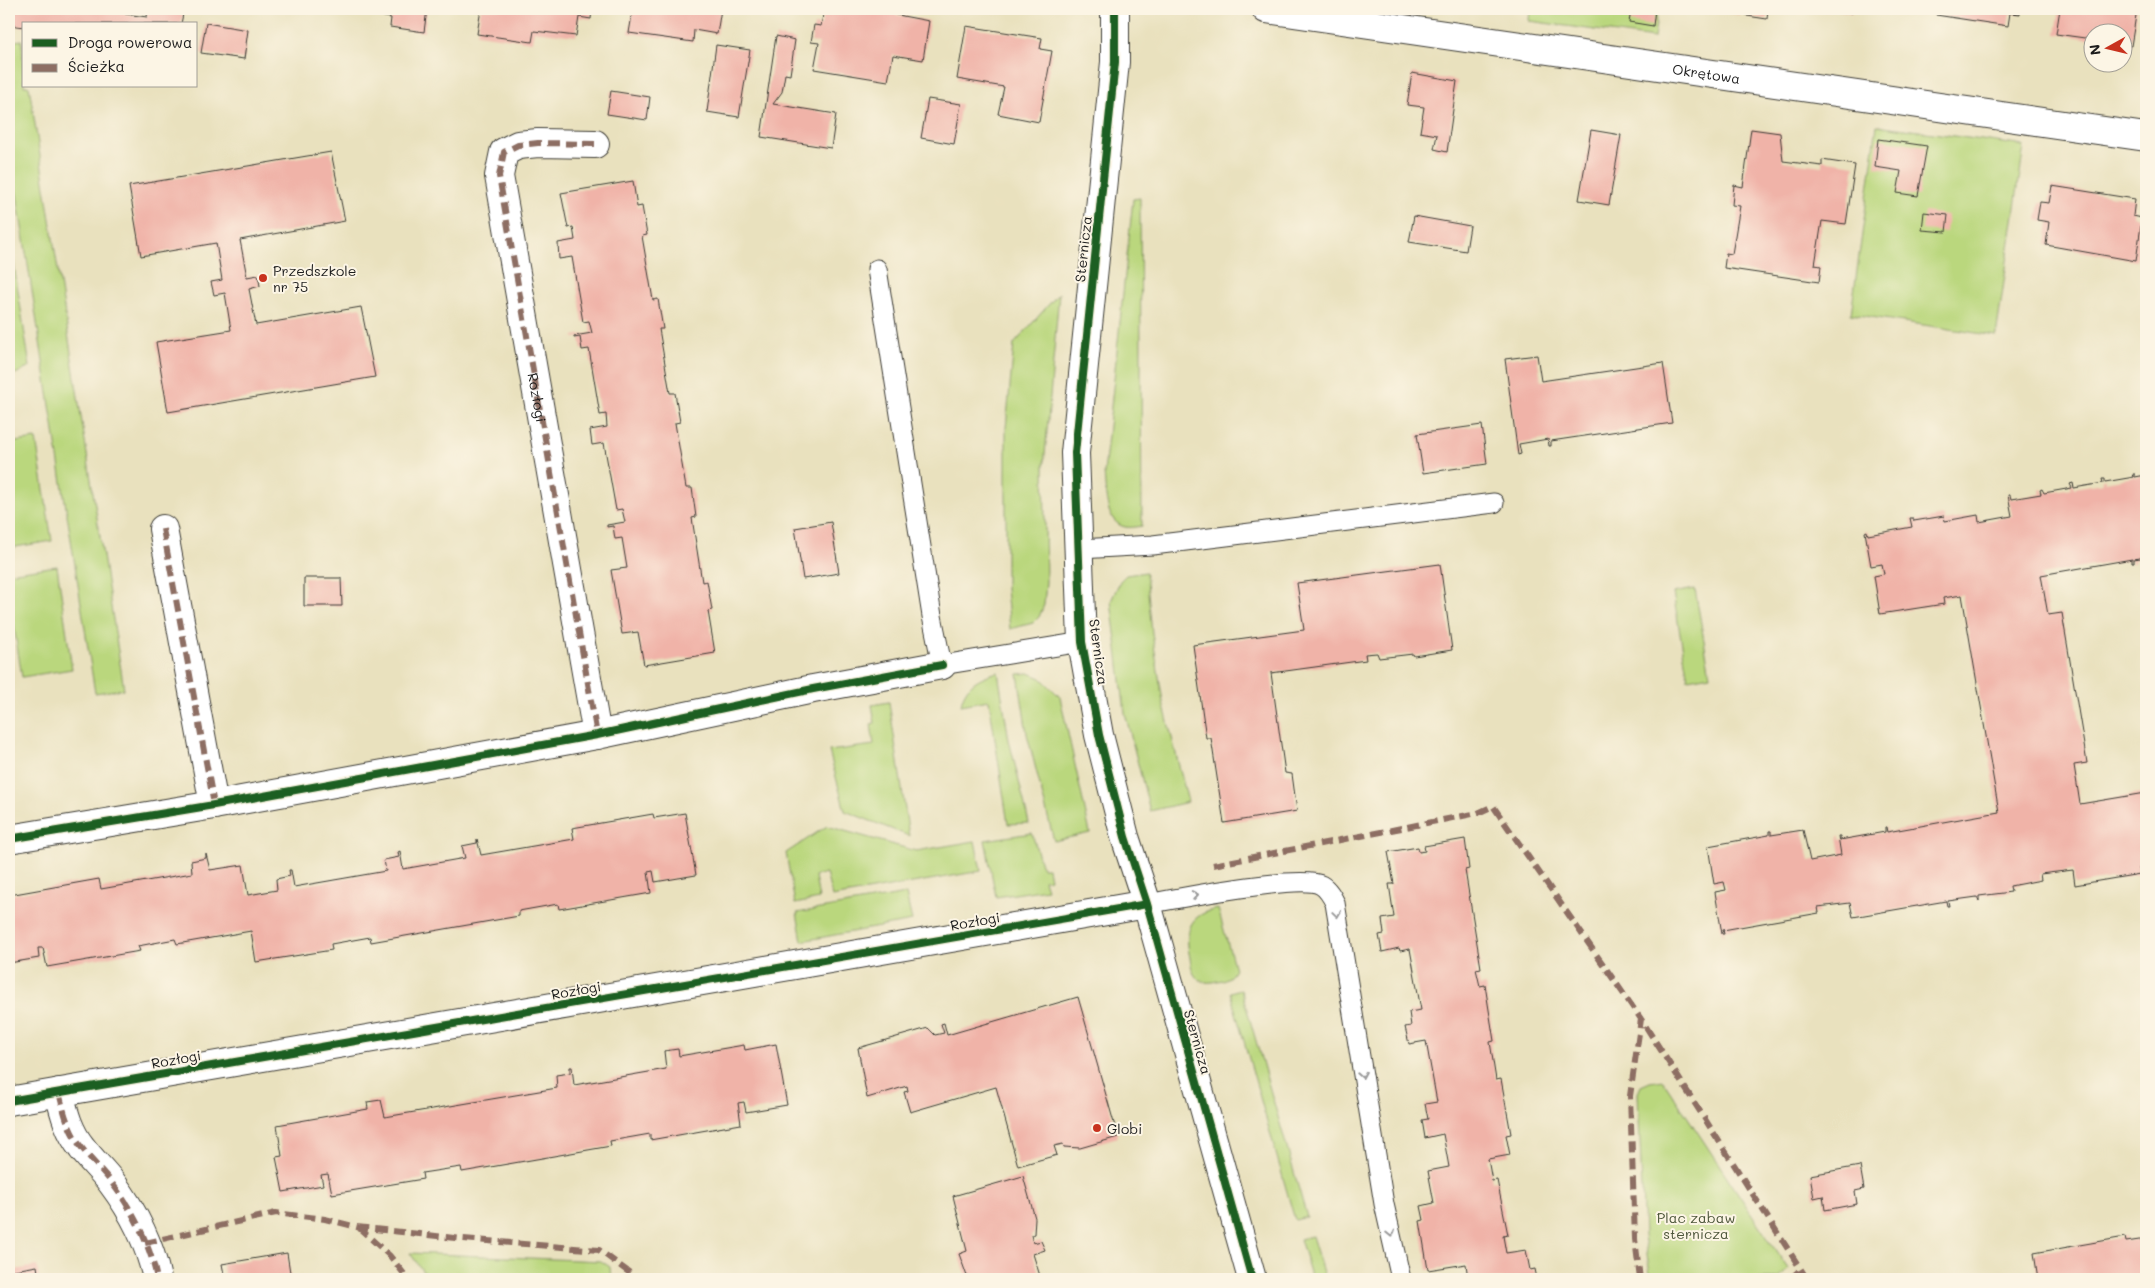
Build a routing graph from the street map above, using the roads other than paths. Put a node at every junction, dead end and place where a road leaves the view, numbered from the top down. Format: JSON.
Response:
{"nodes":[{"id":1,"x":1115,"y":9,"type":"edge"},
{"id":2,"x":1266,"y":9,"type":"edge"},
{"id":3,"x":2146,"y":137,"type":"edge"},
{"id":4,"x":595,"y":144,"type":"dead end"},
{"id":5,"x":877,"y":269,"type":"dead end"},
{"id":6,"x":1494,"y":503,"type":"dead end"},
{"id":7,"x":163,"y":530,"type":"dead end"},
{"id":8,"x":1079,"y":549,"type":"junction"},
{"id":9,"x":1082,"y":642,"type":"junction"},
{"id":10,"x":942,"y":665,"type":"junction"},
{"id":11,"x":597,"y":735,"type":"junction"},
{"id":12,"x":214,"y":805,"type":"junction"},
{"id":13,"x":9,"y":839,"type":"edge"},
{"id":14,"x":1147,"y":904,"type":"junction"},
{"id":15,"x":60,"y":1092,"type":"junction"},
{"id":16,"x":9,"y":1101,"type":"edge"},
{"id":17,"x":157,"y":1279,"type":"edge"},
{"id":18,"x":1252,"y":1279,"type":"edge"},
{"id":19,"x":1401,"y":1279,"type":"edge"}],
"edges":[{"from":1,"to":8,"type":"street","name":"Sternicza"},
{"from":2,"to":3,"type":"street","name":"Okrętowa"},
{"from":4,"to":11,"type":"street","name":"Rozłogi"},
{"from":5,"to":10,"type":"lane"},
{"from":6,"to":8,"type":"lane"},
{"from":7,"to":12,"type":"street"},
{"from":8,"to":9,"type":"street","name":"Sternicza"},
{"from":9,"to":10,"type":"lane"},
{"from":9,"to":14,"type":"street","name":"Sternicza"},
{"from":10,"to":11,"type":"street"},
{"from":11,"to":12,"type":"street"},
{"from":12,"to":13,"type":"street"},
{"from":14,"to":15,"type":"street","name":"Rozłogi"},
{"from":14,"to":18,"type":"street","name":"Sternicza"},
{"from":14,"to":19,"type":"lane","one_way":true},
{"from":15,"to":16,"type":"street","name":"Rozłogi"},
{"from":15,"to":17,"type":"street"}]}
